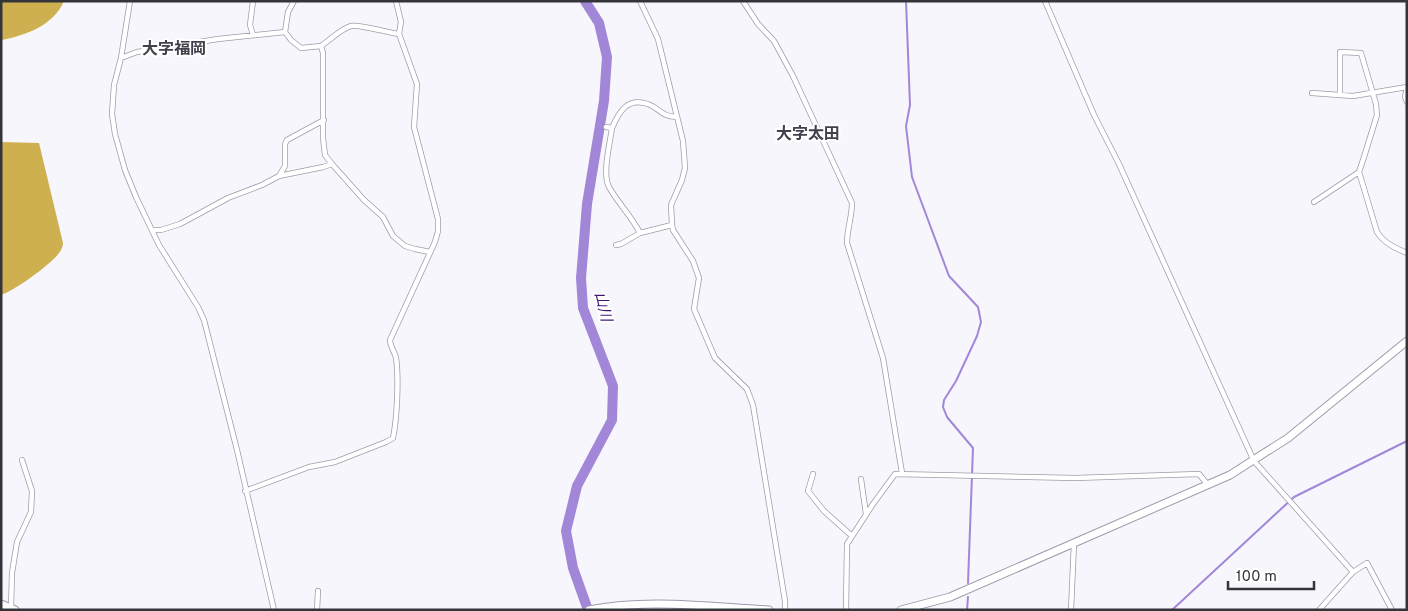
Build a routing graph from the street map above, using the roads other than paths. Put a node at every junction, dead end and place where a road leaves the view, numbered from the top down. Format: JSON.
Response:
{"nodes":[{"id":1,"x":130,"y":1,"type":"edge"},
{"id":2,"x":253,"y":1,"type":"edge"},
{"id":3,"x":294,"y":1,"type":"edge"},
{"id":4,"x":396,"y":1,"type":"edge"},
{"id":5,"x":640,"y":1,"type":"edge"},
{"id":6,"x":743,"y":1,"type":"edge"},
{"id":7,"x":1045,"y":1,"type":"edge"},
{"id":8,"x":286,"y":32,"type":"junction"},
{"id":9,"x":399,"y":34,"type":"junction"},
{"id":10,"x":253,"y":35,"type":"junction"},
{"id":11,"x":321,"y":46,"type":"junction"},
{"id":12,"x":121,"y":58,"type":"junction"},
{"id":13,"x":1407,"y":87,"type":"edge"},
{"id":14,"x":1312,"y":93,"type":"dead end"},
{"id":15,"x":1373,"y":93,"type":"junction"},
{"id":16,"x":1340,"y":95,"type":"junction"},
{"id":17,"x":1407,"y":102,"type":"edge"},
{"id":18,"x":677,"y":117,"type":"junction"},
{"id":19,"x":324,"y":120,"type":"junction"},
{"id":20,"x":606,"y":127,"type":"dead end"},
{"id":21,"x":612,"y":128,"type":"junction"},
{"id":22,"x":332,"y":164,"type":"junction"},
{"id":23,"x":1359,"y":172,"type":"junction"},
{"id":24,"x":279,"y":176,"type":"junction"},
{"id":25,"x":1314,"y":202,"type":"dead end"},
{"id":26,"x":672,"y":225,"type":"junction"},
{"id":27,"x":152,"y":230,"type":"junction"},
{"id":28,"x":640,"y":233,"type":"junction"},
{"id":29,"x":616,"y":244,"type":"dead end"},
{"id":30,"x":430,"y":252,"type":"junction"},
{"id":31,"x":1407,"y":253,"type":"edge"},
{"id":32,"x":1407,"y":340,"type":"edge"},
{"id":33,"x":22,"y":460,"type":"dead end"},
{"id":34,"x":1254,"y":461,"type":"junction"},
{"id":35,"x":902,"y":473,"type":"junction"},
{"id":36,"x":813,"y":474,"type":"dead end"},
{"id":37,"x":861,"y":479,"type":"dead end"},
{"id":38,"x":1208,"y":485,"type":"junction"},
{"id":39,"x":245,"y":490,"type":"junction"},
{"id":40,"x":866,"y":514,"type":"junction"},
{"id":41,"x":852,"y":536,"type":"junction"},
{"id":42,"x":1074,"y":543,"type":"junction"},
{"id":43,"x":1353,"y":572,"type":"junction"},
{"id":44,"x":318,"y":591,"type":"dead end"},
{"id":45,"x":1,"y":604,"type":"edge"},
{"id":46,"x":13,"y":609,"type":"edge"},
{"id":47,"x":274,"y":610,"type":"edge"},
{"id":48,"x":317,"y":610,"type":"edge"},
{"id":49,"x":589,"y":610,"type":"edge"},
{"id":50,"x":769,"y":610,"type":"edge"},
{"id":51,"x":785,"y":610,"type":"edge"},
{"id":52,"x":846,"y":610,"type":"edge"},
{"id":53,"x":901,"y":610,"type":"edge"},
{"id":54,"x":1072,"y":610,"type":"edge"},
{"id":55,"x":1319,"y":610,"type":"edge"},
{"id":56,"x":1392,"y":610,"type":"edge"}],
"edges":[{"from":1,"to":12,"type":"street"},
{"from":2,"to":10,"type":"street"},
{"from":3,"to":8,"type":"street"},
{"from":4,"to":9,"type":"street"},
{"from":5,"to":18,"type":"street"},
{"from":6,"to":35,"type":"street"},
{"from":7,"to":34,"type":"street"},
{"from":8,"to":10,"type":"street"},
{"from":8,"to":11,"type":"street"},
{"from":9,"to":11,"type":"street"},
{"from":9,"to":30,"type":"street"},
{"from":10,"to":12,"type":"street"},
{"from":11,"to":19,"type":"street"},
{"from":12,"to":27,"type":"street"},
{"from":13,"to":15,"type":"street"},
{"from":13,"to":17,"type":"street"},
{"from":14,"to":16,"type":"street"},
{"from":15,"to":16,"type":"street"},
{"from":15,"to":16,"type":"street"},
{"from":15,"to":23,"type":"street"},
{"from":18,"to":21,"type":"street"},
{"from":18,"to":26,"type":"street"},
{"from":19,"to":22,"type":"street"},
{"from":19,"to":24,"type":"street"},
{"from":20,"to":21,"type":"street"},
{"from":21,"to":28,"type":"street"},
{"from":22,"to":24,"type":"street"},
{"from":22,"to":30,"type":"street"},
{"from":23,"to":25,"type":"street"},
{"from":23,"to":31,"type":"street"},
{"from":24,"to":27,"type":"street"},
{"from":26,"to":28,"type":"street"},
{"from":26,"to":51,"type":"street"},
{"from":27,"to":39,"type":"street"},
{"from":28,"to":29,"type":"street"},
{"from":30,"to":39,"type":"street"},
{"from":32,"to":34,"type":"street"},
{"from":33,"to":46,"type":"street"},
{"from":34,"to":38,"type":"street"},
{"from":34,"to":43,"type":"street"},
{"from":35,"to":38,"type":"street"},
{"from":35,"to":40,"type":"street"},
{"from":36,"to":41,"type":"street"},
{"from":37,"to":40,"type":"street"},
{"from":38,"to":42,"type":"street"},
{"from":39,"to":47,"type":"street"},
{"from":40,"to":41,"type":"street"},
{"from":41,"to":52,"type":"street"},
{"from":42,"to":53,"type":"street"},
{"from":42,"to":54,"type":"street"},
{"from":43,"to":55,"type":"street"},
{"from":43,"to":56,"type":"street"},
{"from":44,"to":48,"type":"street"},
{"from":45,"to":46,"type":"street"},
{"from":49,"to":50,"type":"street"}]}
